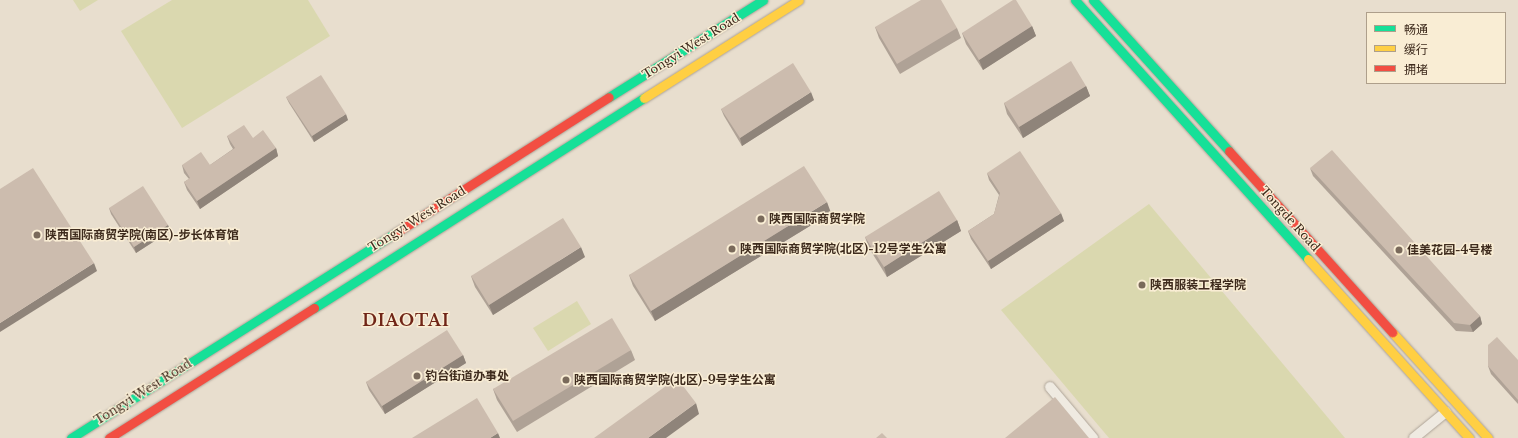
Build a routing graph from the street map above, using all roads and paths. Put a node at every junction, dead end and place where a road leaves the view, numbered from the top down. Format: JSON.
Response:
{"nodes":[{"id":1,"x":763,"y":0,"type":"edge"},
{"id":2,"x":799,"y":0,"type":"edge"},
{"id":3,"x":1075,"y":0,"type":"edge"},
{"id":4,"x":1093,"y":0,"type":"edge"},
{"id":5,"x":1050,"y":387,"type":"dead end"},
{"id":6,"x":1446,"y":412,"type":"junction"},
{"id":7,"x":71,"y":438,"type":"edge"},
{"id":8,"x":109,"y":438,"type":"edge"},
{"id":9,"x":1093,"y":438,"type":"edge"},
{"id":10,"x":1414,"y":438,"type":"edge"},
{"id":11,"x":1469,"y":438,"type":"edge"},
{"id":12,"x":1488,"y":438,"type":"edge"}],
"edges":[{"from":1,"to":7,"type":"main road","name":"Tongyi West Road"},
{"from":2,"to":8,"type":"main road","name":"Tongyi West Road"},
{"from":3,"to":6,"type":"main road","name":"Tongde Road"},
{"from":4,"to":12,"type":"main road","name":"Tongde Road"},
{"from":5,"to":9,"type":"street"},
{"from":6,"to":10,"type":"street"},
{"from":6,"to":11,"type":"main road","name":"Tongde Road"}]}
